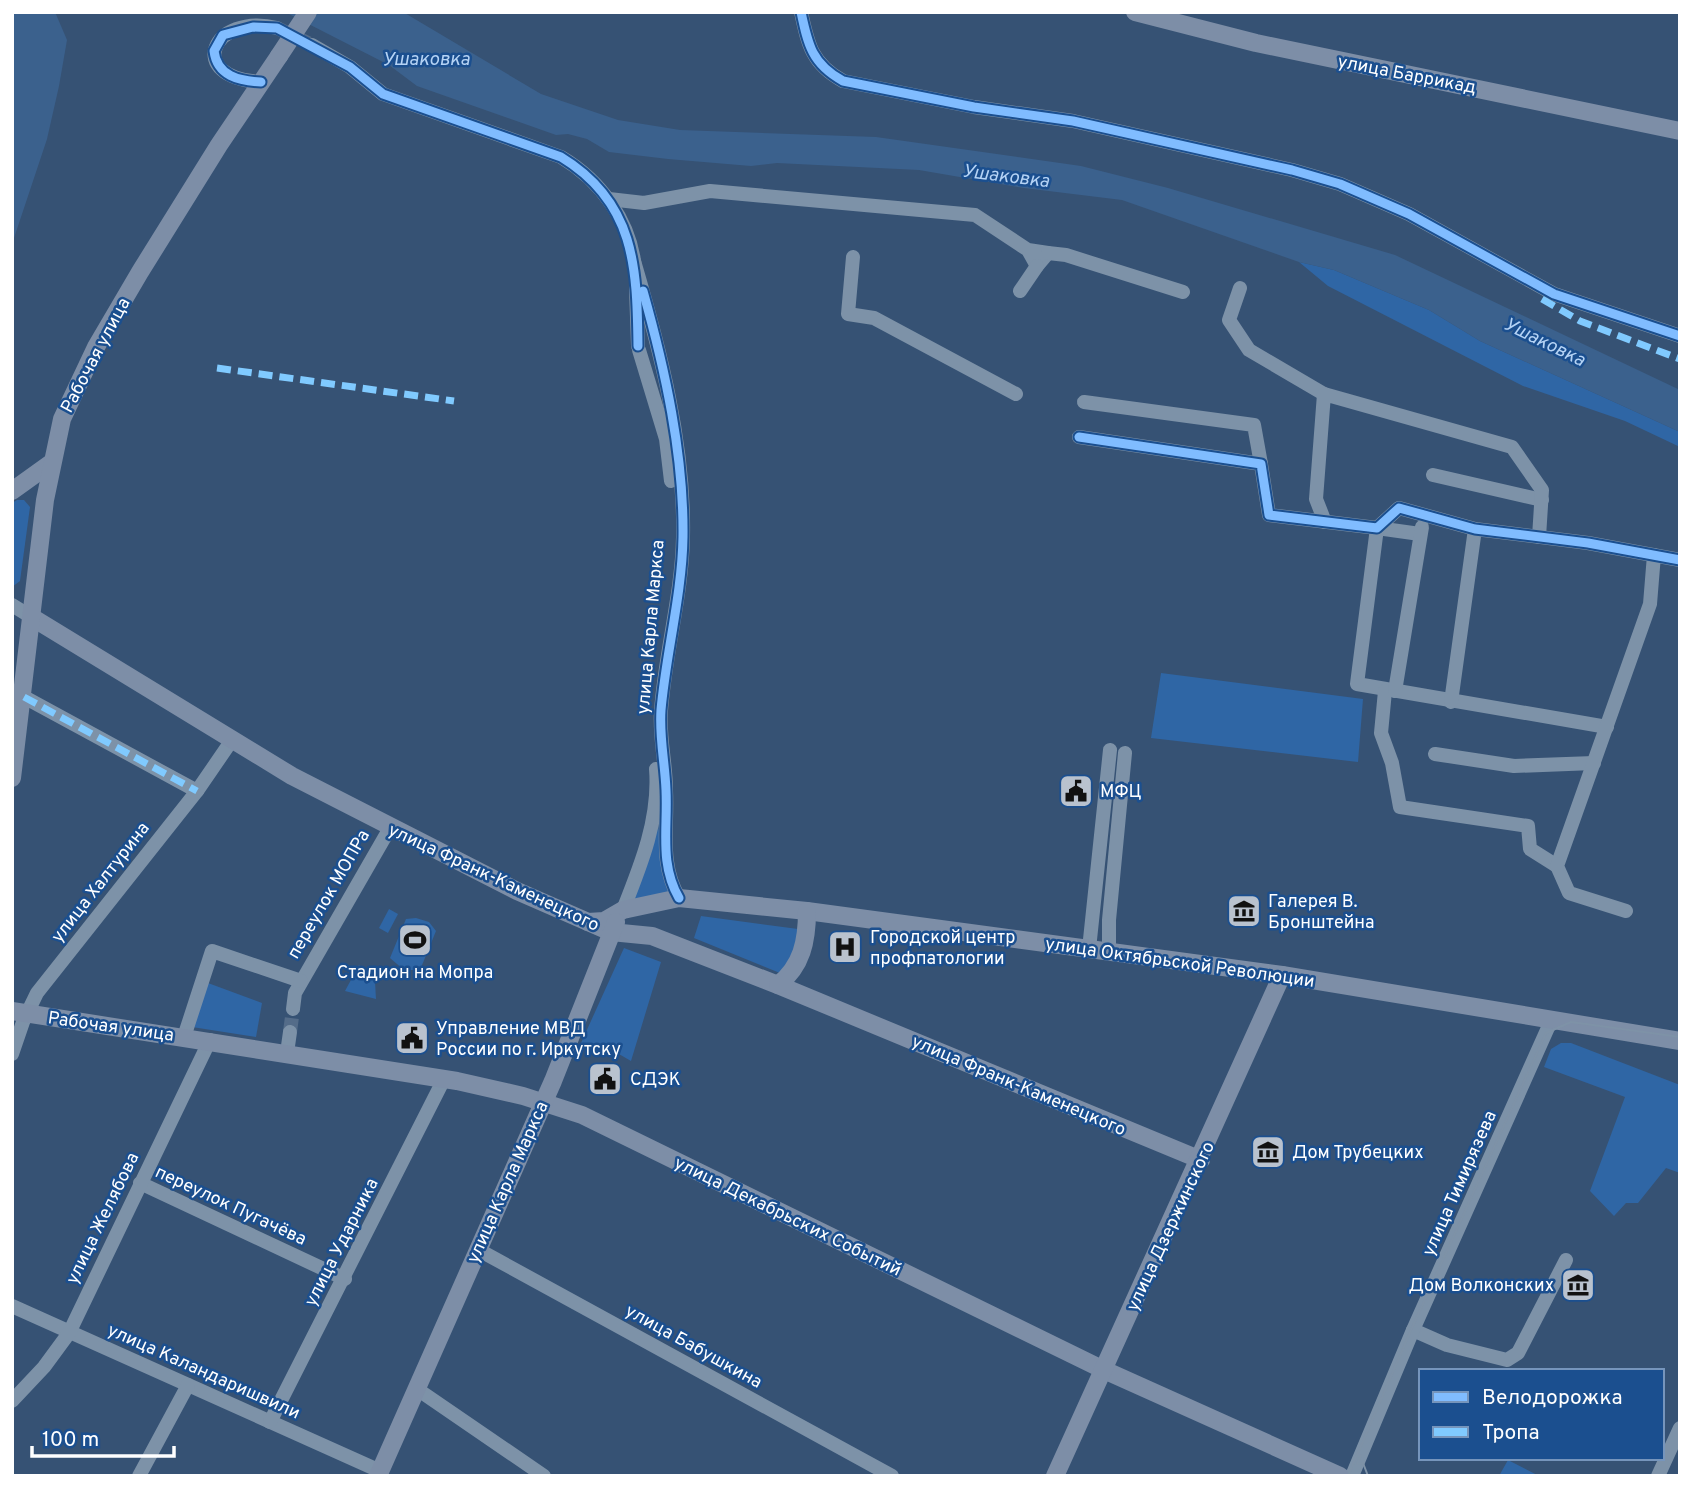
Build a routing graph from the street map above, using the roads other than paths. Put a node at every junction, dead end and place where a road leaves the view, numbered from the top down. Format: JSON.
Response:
{"nodes":[{"id":1,"x":308,"y":12,"type":"edge"},
{"id":2,"x":801,"y":12,"type":"edge"},
{"id":3,"x":1135,"y":12,"type":"edge"},
{"id":4,"x":277,"y":28,"type":"tunnel mouth"},
{"id":5,"x":312,"y":45,"type":"tunnel mouth"},
{"id":6,"x":261,"y":82,"type":"junction"},
{"id":7,"x":1680,"y":131,"type":"edge"},
{"id":8,"x":609,"y":199,"type":"junction"},
{"id":9,"x":1028,"y":250,"type":"junction"},
{"id":10,"x":1048,"y":253,"type":"junction"},
{"id":11,"x":853,"y":257,"type":"dead end"},
{"id":12,"x":640,"y":260,"type":"junction"},
{"id":13,"x":1037,"y":266,"type":"junction"},
{"id":14,"x":1240,"y":288,"type":"dead end"},
{"id":15,"x":1020,"y":291,"type":"dead end"},
{"id":16,"x":1183,"y":292,"type":"dead end"},
{"id":17,"x":1680,"y":336,"type":"edge"},
{"id":18,"x":656,"y":343,"type":"junction"},
{"id":19,"x":639,"y":348,"type":"junction"},
{"id":20,"x":1013,"y":392,"type":"dead end"},
{"id":21,"x":1324,"y":394,"type":"junction"},
{"id":22,"x":1084,"y":402,"type":"dead end"},
{"id":23,"x":1079,"y":437,"type":"dead end"},
{"id":24,"x":51,"y":463,"type":"junction"},
{"id":25,"x":1261,"y":464,"type":"junction"},
{"id":26,"x":1433,"y":475,"type":"dead end"},
{"id":27,"x":12,"y":491,"type":"edge"},
{"id":28,"x":1542,"y":500,"type":"junction"},
{"id":29,"x":1423,"y":516,"type":"dead end"},
{"id":30,"x":1325,"y":522,"type":"junction"},
{"id":31,"x":1377,"y":528,"type":"junction"},
{"id":32,"x":1475,"y":529,"type":"junction"},
{"id":33,"x":1420,"y":534,"type":"junction"},
{"id":34,"x":1539,"y":537,"type":"junction"},
{"id":35,"x":1654,"y":555,"type":"junction"},
{"id":36,"x":1680,"y":560,"type":"edge"},
{"id":37,"x":12,"y":605,"type":"edge"},
{"id":38,"x":33,"y":618,"type":"junction"},
{"id":39,"x":1390,"y":691,"type":"junction"},
{"id":40,"x":24,"y":697,"type":"junction"},
{"id":41,"x":1451,"y":702,"type":"junction"},
{"id":42,"x":1607,"y":727,"type":"junction"},
{"id":43,"x":232,"y":740,"type":"junction"},
{"id":44,"x":1435,"y":754,"type":"dead end"},
{"id":45,"x":1594,"y":763,"type":"junction"},
{"id":46,"x":12,"y":778,"type":"edge"},
{"id":47,"x":197,"y":791,"type":"junction"},
{"id":48,"x":390,"y":828,"type":"junction"},
{"id":49,"x":1557,"y":866,"type":"junction"},
{"id":50,"x":679,"y":898,"type":"junction"},
{"id":51,"x":642,"y":906,"type":"junction"},
{"id":52,"x":623,"y":910,"type":"junction"},
{"id":53,"x":807,"y":911,"type":"junction"},
{"id":54,"x":1626,"y":911,"type":"dead end"},
{"id":55,"x":588,"y":923,"type":"junction"},
{"id":56,"x":611,"y":932,"type":"junction"},
{"id":57,"x":640,"y":933,"type":"junction"},
{"id":58,"x":1089,"y":949,"type":"junction"},
{"id":59,"x":1109,"y":952,"type":"junction"},
{"id":60,"x":1282,"y":975,"type":"junction"},
{"id":61,"x":301,"y":981,"type":"junction"},
{"id":62,"x":778,"y":985,"type":"junction"},
{"id":63,"x":293,"y":1009,"type":"tunnel mouth"},
{"id":64,"x":19,"y":1012,"type":"edge"},
{"id":65,"x":1551,"y":1021,"type":"junction"},
{"id":66,"x":290,"y":1032,"type":"tunnel mouth"},
{"id":67,"x":184,"y":1037,"type":"junction"},
{"id":68,"x":210,"y":1040,"type":"junction"},
{"id":69,"x":1680,"y":1041,"type":"edge"},
{"id":70,"x":287,"y":1053,"type":"junction"},
{"id":71,"x":12,"y":1054,"type":"edge"},
{"id":72,"x":444,"y":1079,"type":"junction"},
{"id":73,"x":543,"y":1101,"type":"junction"},
{"id":74,"x":1201,"y":1160,"type":"junction"},
{"id":75,"x":140,"y":1183,"type":"junction"},
{"id":76,"x":477,"y":1249,"type":"junction"},
{"id":77,"x":1566,"y":1260,"type":"dead end"},
{"id":78,"x":345,"y":1279,"type":"junction"},
{"id":79,"x":12,"y":1306,"type":"edge"},
{"id":80,"x":1413,"y":1330,"type":"junction"},
{"id":81,"x":69,"y":1333,"type":"junction"},
{"id":82,"x":1104,"y":1370,"type":"junction"},
{"id":83,"x":188,"y":1385,"type":"junction"},
{"id":84,"x":417,"y":1389,"type":"junction"},
{"id":85,"x":12,"y":1401,"type":"edge"},
{"id":86,"x":270,"y":1422,"type":"junction"},
{"id":87,"x":1680,"y":1428,"type":"edge"},
{"id":88,"x":379,"y":1473,"type":"edge"},
{"id":89,"x":139,"y":1476,"type":"edge"},
{"id":90,"x":544,"y":1476,"type":"edge"},
{"id":91,"x":892,"y":1476,"type":"edge"},
{"id":92,"x":1055,"y":1476,"type":"edge"},
{"id":93,"x":1340,"y":1476,"type":"edge"},
{"id":94,"x":1352,"y":1476,"type":"edge"},
{"id":95,"x":1658,"y":1476,"type":"edge"}],
"edges":[{"from":1,"to":6,"type":"main road","name":"Рабочая улица","bridge":true},
{"from":2,"to":17,"type":"street"},
{"from":3,"to":7,"type":"main road","name":"улица Баррикад"},
{"from":4,"to":6,"type":"street"},
{"from":5,"to":8,"type":"street"},
{"from":6,"to":24,"type":"main road","name":"Рабочая улица"},
{"from":8,"to":9,"type":"street"},
{"from":8,"to":12,"type":"street"},
{"from":9,"to":10,"type":"street"},
{"from":9,"to":13,"type":"street"},
{"from":10,"to":13,"type":"street"},
{"from":10,"to":16,"type":"street"},
{"from":11,"to":20,"type":"street"},
{"from":12,"to":18,"type":"street"},
{"from":12,"to":19,"type":"street","name":"улица Карла Маркса"},
{"from":13,"to":15,"type":"street"},
{"from":14,"to":21,"type":"street"},
{"from":18,"to":19,"type":"street"},
{"from":18,"to":50,"type":"street"},
{"from":19,"to":52,"type":"street","name":"улица Карла Маркса"},
{"from":21,"to":28,"type":"street"},
{"from":21,"to":30,"type":"street"},
{"from":22,"to":25,"type":"street"},
{"from":23,"to":25,"type":"street"},
{"from":24,"to":27,"type":"main road"},
{"from":24,"to":38,"type":"main road","name":"Рабочая улица"},
{"from":25,"to":30,"type":"street"},
{"from":26,"to":28,"type":"street"},
{"from":28,"to":34,"type":"street"},
{"from":29,"to":33,"type":"street"},
{"from":30,"to":31,"type":"street"},
{"from":31,"to":32,"type":"street"},
{"from":31,"to":33,"type":"street"},
{"from":31,"to":39,"type":"street"},
{"from":32,"to":34,"type":"street"},
{"from":32,"to":41,"type":"street"},
{"from":33,"to":39,"type":"street"},
{"from":34,"to":35,"type":"street"},
{"from":35,"to":36,"type":"street"},
{"from":35,"to":42,"type":"street"},
{"from":37,"to":38,"type":"street","name":"улица Франк-Каменецкого"},
{"from":38,"to":40,"type":"main road","name":"Рабочая улица"},
{"from":38,"to":43,"type":"main road","name":"улица Франк-Каменецкого"},
{"from":39,"to":41,"type":"street"},
{"from":39,"to":49,"type":"street"},
{"from":40,"to":46,"type":"main road","name":"Рабочая улица"},
{"from":40,"to":47,"type":"street"},
{"from":41,"to":42,"type":"street"},
{"from":42,"to":45,"type":"street"},
{"from":43,"to":47,"type":"street","name":"улица Халтурина"},
{"from":43,"to":48,"type":"main road","name":"улица Франк-Каменецкого"},
{"from":44,"to":45,"type":"street"},
{"from":45,"to":49,"type":"street"},
{"from":47,"to":64,"type":"street","name":"улица Халтурина"},
{"from":48,"to":55,"type":"main road","name":"улица Франк-Каменецкого"},
{"from":48,"to":61,"type":"street","name":"переулок МОПРа"},
{"from":49,"to":54,"type":"street"},
{"from":50,"to":51,"type":"main road","name":"улица Октябрьской Революции"},
{"from":50,"to":53,"type":"main road","name":"улица Октябрьской Революции"},
{"from":51,"to":52,"type":"main road","name":"улица Октябрьской Революции"},
{"from":51,"to":57,"type":"main road"},
{"from":52,"to":55,"type":"main road","name":"улица Октябрьской Революции"},
{"from":52,"to":56,"type":"main road","name":"улица Карла Маркса"},
{"from":53,"to":58,"type":"main road","name":"улица Октябрьской Революции"},
{"from":53,"to":62,"type":"main road"},
{"from":55,"to":56,"type":"main road","name":"улица Франк-Каменецкого"},
{"from":56,"to":57,"type":"main road","name":"улица Франк-Каменецкого"},
{"from":56,"to":73,"type":"main road","name":"улица Карла Маркса"},
{"from":57,"to":62,"type":"main road","name":"улица Франк-Каменецкого"},
{"from":58,"to":59,"type":"main road","name":"улица Октябрьской Революции"},
{"from":58,"to":59,"type":"street"},
{"from":59,"to":60,"type":"main road","name":"улица Октябрьской Революции"},
{"from":60,"to":65,"type":"main road","name":"улица Октябрьской Революции"},
{"from":60,"to":74,"type":"main road","name":"улица Дзержинского"},
{"from":61,"to":63,"type":"street","name":"переулок МОПРа"},
{"from":61,"to":67,"type":"street","name":"переулок МОПРа"},
{"from":62,"to":74,"type":"main road","name":"улица Франк-Каменецкого"},
{"from":64,"to":67,"type":"main road","name":"Рабочая улица"},
{"from":64,"to":71,"type":"street","name":"улица Халтурина"},
{"from":65,"to":69,"type":"main road","name":"улица Октябрьской Революции"},
{"from":65,"to":80,"type":"street","name":"улица Тимирязева"},
{"from":66,"to":70,"type":"street"},
{"from":67,"to":68,"type":"main road","name":"Рабочая улица"},
{"from":68,"to":70,"type":"main road","name":"улица Декабрьских Событий"},
{"from":68,"to":75,"type":"street","name":"улица Желябова"},
{"from":70,"to":72,"type":"main road","name":"улица Декабрьских Событий"},
{"from":72,"to":73,"type":"main road","name":"улица Декабрьских Событий"},
{"from":72,"to":78,"type":"street","name":"улица Ударника"},
{"from":73,"to":76,"type":"main road","name":"улица Карла Маркса"},
{"from":73,"to":82,"type":"main road","name":"улица Декабрьских Событий"},
{"from":74,"to":82,"type":"main road","name":"улица Дзержинского"},
{"from":75,"to":78,"type":"street","name":"переулок Пугачёва"},
{"from":75,"to":81,"type":"street","name":"улица Желябова"},
{"from":76,"to":84,"type":"main road","name":"улица Карла Маркса"},
{"from":76,"to":91,"type":"street","name":"улица Бабушкина"},
{"from":77,"to":80,"type":"street"},
{"from":78,"to":86,"type":"street","name":"улица Ударника"},
{"from":79,"to":81,"type":"street","name":"улица Каландаришвили"},
{"from":80,"to":94,"type":"street","name":"улица Тимирязева"},
{"from":81,"to":83,"type":"street","name":"улица Каландаришвили"},
{"from":81,"to":85,"type":"street","name":"улица Желябова"},
{"from":82,"to":92,"type":"main road","name":"улица Дзержинского"},
{"from":82,"to":93,"type":"main road","name":"улица Декабрьских Событий"},
{"from":83,"to":86,"type":"street","name":"улица Каландаришвили"},
{"from":83,"to":89,"type":"street"},
{"from":84,"to":88,"type":"main road","name":"улица Карла Маркса"},
{"from":84,"to":90,"type":"street"},
{"from":86,"to":88,"type":"street","name":"улица Каландаришвили"},
{"from":87,"to":95,"type":"street"}]}
